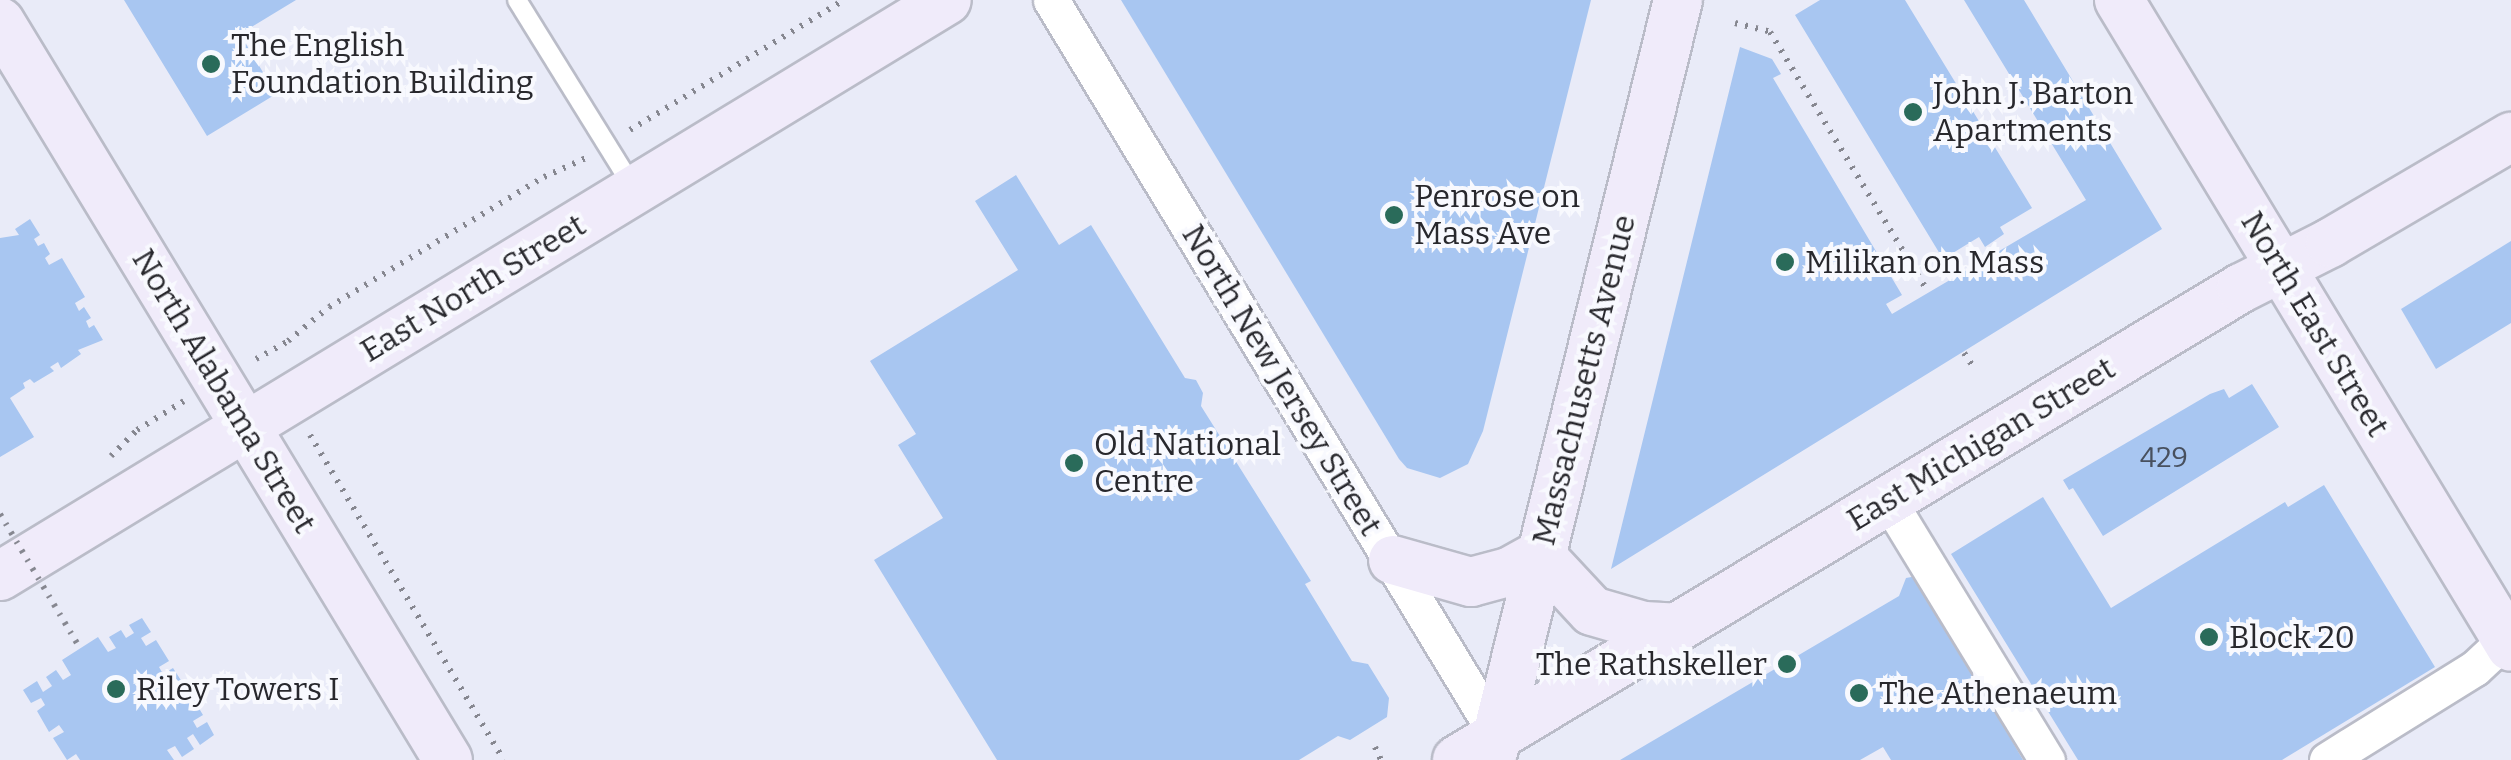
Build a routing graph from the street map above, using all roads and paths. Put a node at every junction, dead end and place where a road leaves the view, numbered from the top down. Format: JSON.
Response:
{"nodes":[{"id":1,"x":517,"y":0,"type":"edge"},
{"id":2,"x":844,"y":0,"type":"edge"},
{"id":3,"x":947,"y":0,"type":"edge"},
{"id":4,"x":1051,"y":0,"type":"edge"},
{"id":5,"x":1678,"y":0,"type":"edge"},
{"id":6,"x":2119,"y":0,"type":"edge"},
{"id":7,"x":0,"y":22,"type":"edge"},
{"id":8,"x":1735,"y":23,"type":"dead end"},
{"id":9,"x":2511,"y":137,"type":"edge"},
{"id":10,"x":605,"y":145,"type":"junction"},
{"id":11,"x":634,"y":190,"type":"junction"},
{"id":12,"x":2281,"y":267,"type":"junction"},
{"id":13,"x":1925,"y":287,"type":"dead end"},
{"id":14,"x":1964,"y":352,"type":"dead end"},
{"id":15,"x":263,"y":354,"type":"dead end"},
{"id":16,"x":1974,"y":368,"type":"dead end"},
{"id":17,"x":246,"y":426,"type":"junction"},
{"id":18,"x":321,"y":452,"type":"dead end"},
{"id":19,"x":1888,"y":500,"type":"junction"},
{"id":20,"x":0,"y":514,"type":"edge"},
{"id":21,"x":1540,"y":555,"type":"junction"},
{"id":22,"x":1392,"y":560,"type":"junction"},
{"id":23,"x":0,"y":576,"type":"edge"},
{"id":24,"x":1677,"y":628,"type":"junction"},
{"id":25,"x":2509,"y":643,"type":"edge"},
{"id":26,"x":80,"y":648,"type":"dead end"},
{"id":27,"x":1375,"y":747,"type":"dead end"},
{"id":28,"x":1500,"y":752,"type":"edge"},
{"id":29,"x":448,"y":760,"type":"edge"},
{"id":30,"x":504,"y":760,"type":"edge"},
{"id":31,"x":1381,"y":760,"type":"edge"},
{"id":32,"x":1457,"y":760,"type":"edge"},
{"id":33,"x":2047,"y":760,"type":"edge"},
{"id":34,"x":2327,"y":760,"type":"edge"}],
"edges":[{"from":1,"to":10,"type":"lane"},
{"from":2,"to":10,"type":"path"},
{"from":3,"to":11,"type":"main road","name":"East North Street"},
{"from":4,"to":22,"type":"street","name":"North New Jersey Street"},
{"from":5,"to":21,"type":"main road","name":"Massachusetts Avenue"},
{"from":6,"to":12,"type":"main road","name":"North East Street"},
{"from":7,"to":17,"type":"main road","name":"North Alabama Street"},
{"from":8,"to":13,"type":"path"},
{"from":9,"to":12,"type":"main road","name":"East Michigan Street"},
{"from":10,"to":11,"type":"lane"},
{"from":10,"to":15,"type":"path"},
{"from":11,"to":17,"type":"main road","name":"East North Street"},
{"from":12,"to":19,"type":"main road","name":"East Michigan Street"},
{"from":12,"to":25,"type":"main road","name":"North East Street"},
{"from":14,"to":16,"type":"path"},
{"from":17,"to":23,"type":"main road","name":"East North Street"},
{"from":17,"to":29,"type":"main road","name":"North Alabama Street"},
{"from":18,"to":30,"type":"path"},
{"from":19,"to":24,"type":"main road","name":"East Michigan Street"},
{"from":19,"to":33,"type":"street"},
{"from":20,"to":26,"type":"path","bridge":true},
{"from":21,"to":22,"type":"main road"},
{"from":21,"to":24,"type":"main road"},
{"from":21,"to":28,"type":"main road","name":"Massachusetts Avenue"},
{"from":22,"to":28,"type":"street","name":"North New Jersey Street"},
{"from":24,"to":28,"type":"main road","name":"East Michigan Street"},
{"from":25,"to":34,"type":"street"},
{"from":27,"to":31,"type":"path"},
{"from":28,"to":32,"type":"main road","name":"East Michigan Street"}]}
